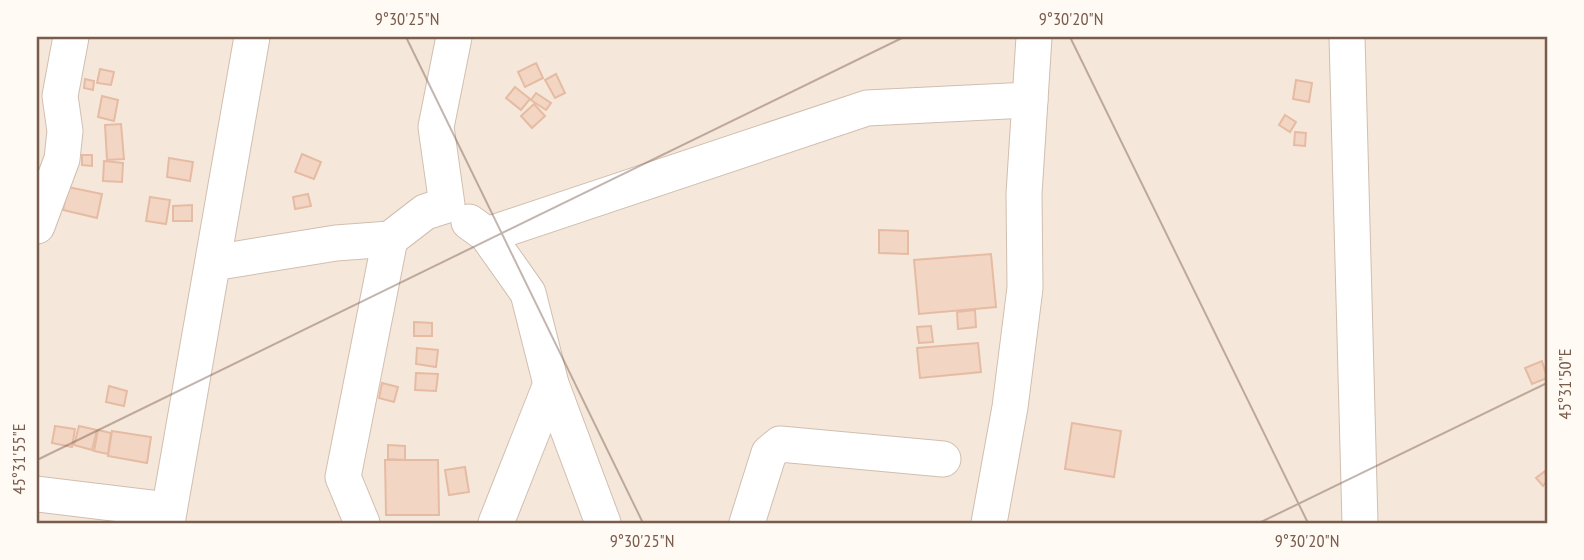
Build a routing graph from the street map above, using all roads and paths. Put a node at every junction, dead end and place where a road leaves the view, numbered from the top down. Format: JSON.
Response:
{"nodes":[{"id":1,"x":71,"y":37,"type":"edge"},
{"id":2,"x":252,"y":37,"type":"edge"},
{"id":3,"x":454,"y":37,"type":"edge"},
{"id":4,"x":1034,"y":37,"type":"edge"},
{"id":5,"x":1347,"y":37,"type":"edge"},
{"id":6,"x":1030,"y":100,"type":"junction"},
{"id":7,"x":447,"y":205,"type":"junction"},
{"id":8,"x":37,"y":226,"type":"edge"},
{"id":9,"x":487,"y":235,"type":"junction"},
{"id":10,"x":390,"y":239,"type":"junction"},
{"id":11,"x":213,"y":263,"type":"junction"},
{"id":12,"x":551,"y":384,"type":"junction"},
{"id":13,"x":943,"y":459,"type":"dead end"},
{"id":14,"x":37,"y":494,"type":"edge"},
{"id":15,"x":168,"y":517,"type":"edge"},
{"id":16,"x":362,"y":523,"type":"edge"},
{"id":17,"x":496,"y":523,"type":"edge"},
{"id":18,"x":603,"y":523,"type":"edge"},
{"id":19,"x":747,"y":523,"type":"edge"},
{"id":20,"x":989,"y":523,"type":"edge"},
{"id":21,"x":1360,"y":523,"type":"edge"}],
"edges":[{"from":1,"to":8,"type":"street"},
{"from":2,"to":11,"type":"street"},
{"from":3,"to":7,"type":"street"},
{"from":4,"to":6,"type":"street"},
{"from":5,"to":21,"type":"street"},
{"from":6,"to":9,"type":"street"},
{"from":6,"to":20,"type":"street"},
{"from":7,"to":9,"type":"street"},
{"from":7,"to":10,"type":"street"},
{"from":9,"to":12,"type":"street"},
{"from":10,"to":11,"type":"street"},
{"from":10,"to":16,"type":"street"},
{"from":11,"to":15,"type":"street"},
{"from":12,"to":17,"type":"street"},
{"from":12,"to":18,"type":"street"},
{"from":13,"to":19,"type":"street"},
{"from":14,"to":15,"type":"street"}]}
